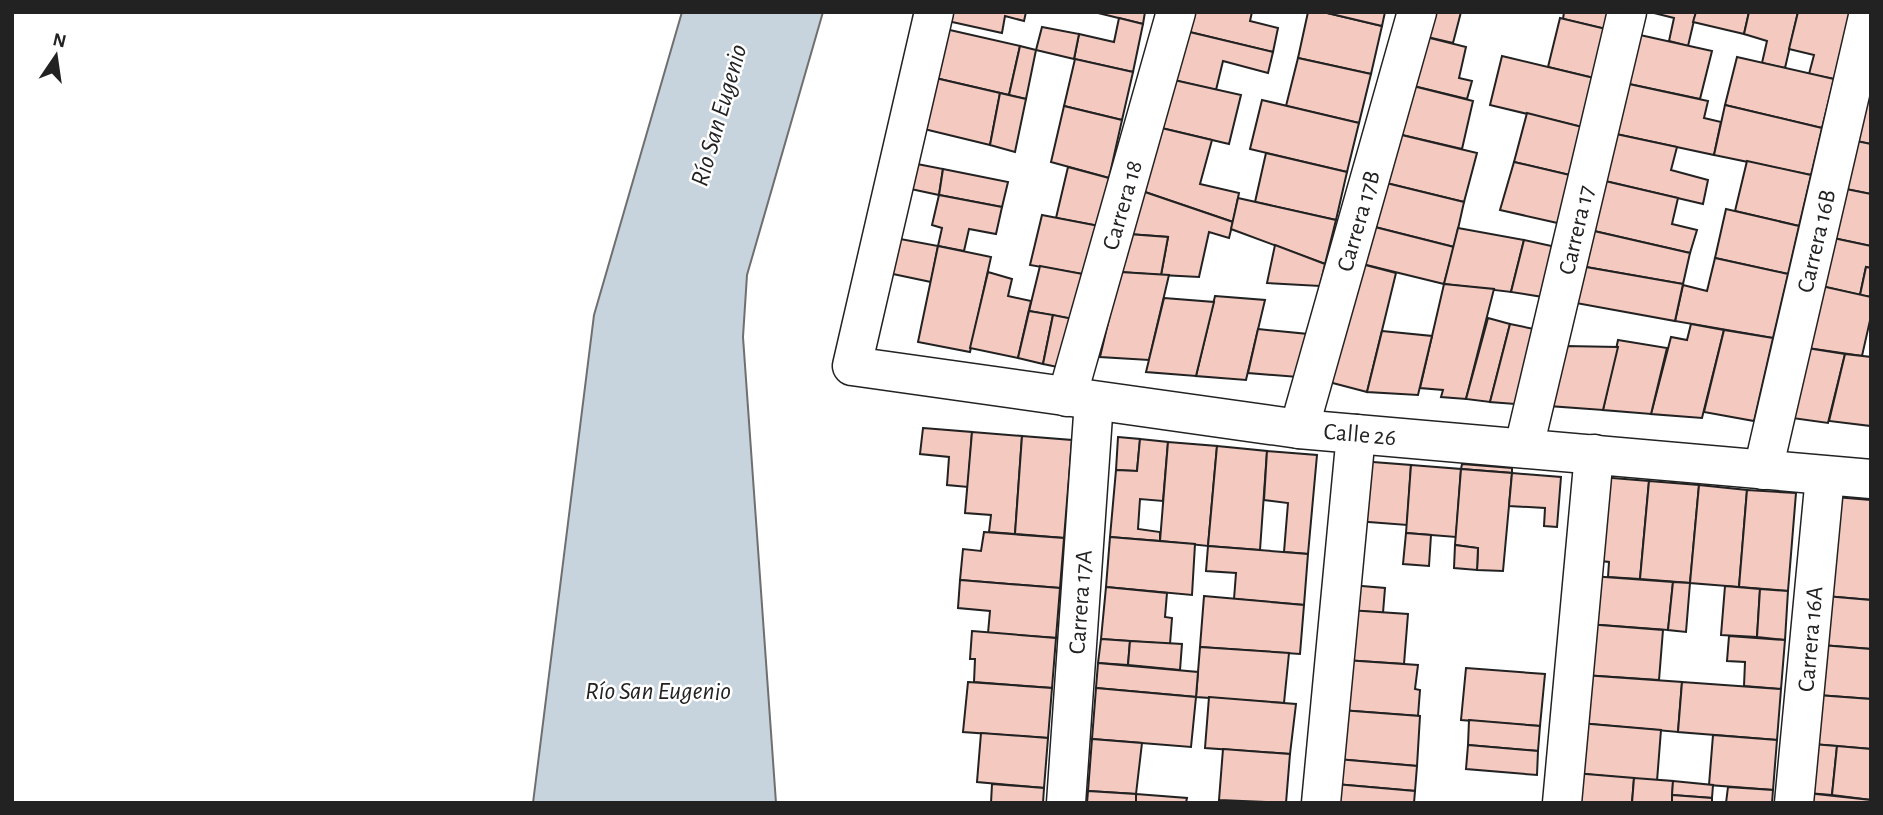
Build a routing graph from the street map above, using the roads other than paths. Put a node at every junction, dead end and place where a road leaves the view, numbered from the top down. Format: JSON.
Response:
{"nodes":[{"id":1,"x":934,"y":12,"type":"edge"},
{"id":2,"x":1176,"y":12,"type":"edge"},
{"id":3,"x":1417,"y":12,"type":"edge"},
{"id":4,"x":1627,"y":12,"type":"edge"},
{"id":5,"x":1869,"y":12,"type":"edge"},
{"id":6,"x":1080,"y":399,"type":"junction"},
{"id":7,"x":1299,"y":429,"type":"junction"},
{"id":8,"x":1356,"y":434,"type":"junction"},
{"id":9,"x":1524,"y":447,"type":"junction"},
{"id":10,"x":1594,"y":454,"type":"junction"},
{"id":11,"x":1763,"y":470,"type":"junction"},
{"id":12,"x":1825,"y":476,"type":"junction"},
{"id":13,"x":1871,"y":479,"type":"edge"},
{"id":14,"x":1066,"y":803,"type":"edge"},
{"id":15,"x":1321,"y":803,"type":"edge"},
{"id":16,"x":1562,"y":803,"type":"edge"},
{"id":17,"x":1794,"y":803,"type":"edge"}],
"edges":[{"from":1,"to":6,"type":"street","name":"Calle 26"},
{"from":2,"to":6,"type":"street","name":"Carrera 18"},
{"from":3,"to":7,"type":"street","name":"Carrera 17B"},
{"from":4,"to":9,"type":"street","name":"Carrera 17"},
{"from":5,"to":11,"type":"street","name":"Carrera 16B"},
{"from":6,"to":7,"type":"street","name":"Calle 26"},
{"from":6,"to":14,"type":"street","name":"Carrera 17A"},
{"from":7,"to":8,"type":"street","name":"Calle 26"},
{"from":8,"to":9,"type":"street","name":"Calle 26"},
{"from":8,"to":15,"type":"street"},
{"from":9,"to":10,"type":"street","name":"Calle 26"},
{"from":10,"to":11,"type":"street","name":"Calle 26"},
{"from":10,"to":16,"type":"street"},
{"from":11,"to":12,"type":"street","name":"Calle 26"},
{"from":12,"to":13,"type":"street","name":"Calle 26"},
{"from":12,"to":17,"type":"street","name":"Carrera 16A"}]}
